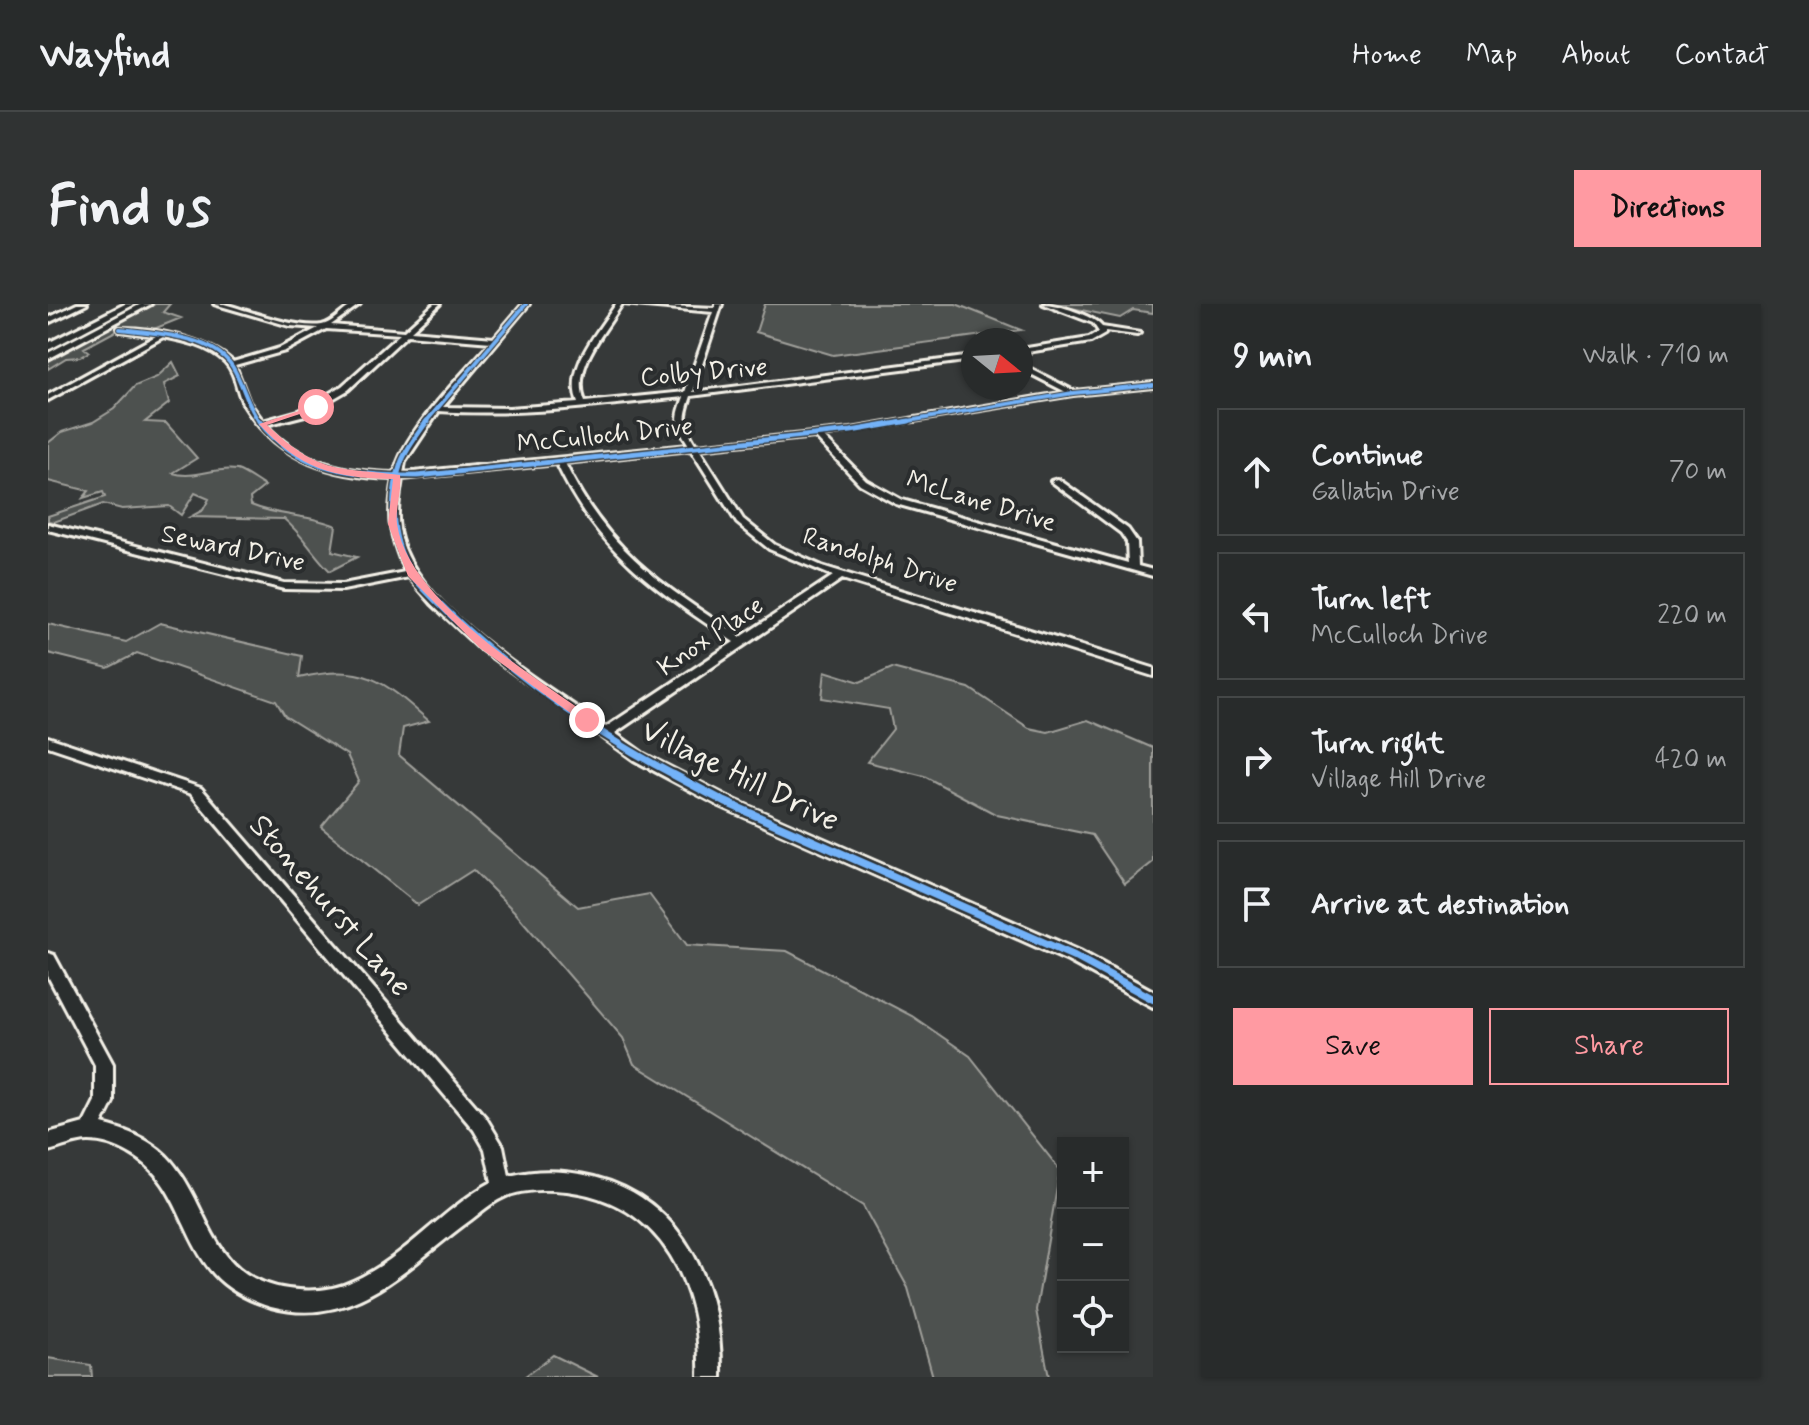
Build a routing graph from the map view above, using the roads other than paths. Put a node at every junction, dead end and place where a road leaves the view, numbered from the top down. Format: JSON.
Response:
{"nodes":[{"id":1,"x":83,"y":304,"type":"edge"},
{"id":2,"x":110,"y":304,"type":"edge"},
{"id":3,"x":131,"y":304,"type":"edge"},
{"id":4,"x":147,"y":304,"type":"edge"},
{"id":5,"x":217,"y":304,"type":"edge"},
{"id":6,"x":357,"y":304,"type":"edge"},
{"id":7,"x":437,"y":304,"type":"edge"},
{"id":8,"x":526,"y":304,"type":"edge"},
{"id":9,"x":619,"y":304,"type":"edge"},
{"id":10,"x":626,"y":304,"type":"edge"},
{"id":11,"x":1046,"y":304,"type":"edge"},
{"id":12,"x":257,"y":305,"type":"edge"},
{"id":13,"x":718,"y":307,"type":"edge"},
{"id":14,"x":240,"y":311,"type":"junction"},
{"id":15,"x":48,"y":321,"type":"edge"},
{"id":16,"x":327,"y":327,"type":"junction"},
{"id":17,"x":120,"y":329,"type":"dead end"},
{"id":18,"x":1103,"y":329,"type":"junction"},
{"id":19,"x":406,"y":333,"type":"junction"},
{"id":20,"x":1137,"y":333,"type":"dead end"},
{"id":21,"x":48,"y":335,"type":"edge"},
{"id":22,"x":160,"y":336,"type":"junction"},
{"id":23,"x":496,"y":340,"type":"junction"},
{"id":24,"x":48,"y":347,"type":"edge"},
{"id":25,"x":1033,"y":349,"type":"edge"},
{"id":26,"x":48,"y":356,"type":"edge"},
{"id":27,"x":961,"y":360,"type":"edge"},
{"id":28,"x":232,"y":364,"type":"junction"},
{"id":29,"x":1033,"y":372,"type":"edge"},
{"id":30,"x":1153,"y":385,"type":"edge"},
{"id":31,"x":1073,"y":393,"type":"junction"},
{"id":32,"x":689,"y":395,"type":"junction"},
{"id":33,"x":48,"y":398,"type":"edge"},
{"id":34,"x":582,"y":404,"type":"junction"},
{"id":35,"x":438,"y":409,"type":"junction"},
{"id":36,"x":262,"y":424,"type":"junction"},
{"id":37,"x":817,"y":435,"type":"junction"},
{"id":38,"x":692,"y":447,"type":"junction"},
{"id":39,"x":560,"y":462,"type":"junction"},
{"id":40,"x":397,"y":477,"type":"junction"},
{"id":41,"x":1055,"y":481,"type":"dead end"},
{"id":42,"x":48,"y":527,"type":"edge"},
{"id":43,"x":1133,"y":568,"type":"junction"},
{"id":44,"x":1153,"y":573,"type":"edge"},
{"id":45,"x":411,"y":574,"type":"junction"},
{"id":46,"x":841,"y":575,"type":"junction"},
{"id":47,"x":741,"y":642,"type":"junction"},
{"id":48,"x":1153,"y":672,"type":"edge"},
{"id":49,"x":605,"y":734,"type":"junction"},
{"id":50,"x":48,"y":741,"type":"edge"},
{"id":51,"x":48,"y":960,"type":"edge"},
{"id":52,"x":1153,"y":999,"type":"edge"},
{"id":53,"x":89,"y":1132,"type":"junction"},
{"id":54,"x":48,"y":1142,"type":"edge"},
{"id":55,"x":502,"y":1187,"type":"junction"},
{"id":56,"x":710,"y":1377,"type":"edge"}],
"edges":[{"from":1,"to":15,"type":"main road"},
{"from":2,"to":21,"type":"highway"},
{"from":3,"to":24,"type":"highway"},
{"from":4,"to":26,"type":"main road"},
{"from":5,"to":14,"type":"street"},
{"from":6,"to":16,"type":"street"},
{"from":7,"to":19,"type":"street"},
{"from":8,"to":23,"type":"street","name":"Village Hill Drive"},
{"from":9,"to":34,"type":"street"},
{"from":10,"to":13,"type":"street"},
{"from":11,"to":18,"type":"street"},
{"from":12,"to":14,"type":"street"},
{"from":13,"to":32,"type":"street","name":"Randolph Drive"},
{"from":14,"to":16,"type":"street"},
{"from":16,"to":19,"type":"street"},
{"from":16,"to":28,"type":"street"},
{"from":17,"to":22,"type":"street"},
{"from":18,"to":20,"type":"street"},
{"from":18,"to":25,"type":"street"},
{"from":19,"to":23,"type":"street"},
{"from":19,"to":36,"type":"street"},
{"from":22,"to":28,"type":"street"},
{"from":22,"to":33,"type":"street"},
{"from":23,"to":35,"type":"street","name":"Village Hill Drive"},
{"from":27,"to":32,"type":"street","name":"Colby Drive"},
{"from":28,"to":36,"type":"street","name":"McCulloch Drive"},
{"from":29,"to":31,"type":"street"},
{"from":30,"to":31,"type":"street","name":"McCulloch Drive"},
{"from":31,"to":37,"type":"street","name":"McCulloch Drive"},
{"from":32,"to":34,"type":"street","name":"Colby Drive"},
{"from":32,"to":38,"type":"street","name":"Randolph Drive"},
{"from":34,"to":35,"type":"street","name":"Colby Drive"},
{"from":35,"to":40,"type":"street","name":"Village Hill Drive"},
{"from":36,"to":40,"type":"street","name":"McCulloch Drive"},
{"from":37,"to":38,"type":"street","name":"McCulloch Drive"},
{"from":37,"to":43,"type":"street","name":"McLane Drive"},
{"from":38,"to":39,"type":"street","name":"McCulloch Drive"},
{"from":38,"to":46,"type":"street","name":"Randolph Drive"},
{"from":39,"to":40,"type":"street","name":"McCulloch Drive"},
{"from":39,"to":47,"type":"street"},
{"from":40,"to":45,"type":"street","name":"Village Hill Drive"},
{"from":41,"to":43,"type":"street"},
{"from":42,"to":45,"type":"street","name":"Seward Drive"},
{"from":43,"to":44,"type":"street","name":"McLane Drive"},
{"from":45,"to":49,"type":"street","name":"Village Hill Drive"},
{"from":46,"to":47,"type":"street","name":"Knox Place"},
{"from":46,"to":48,"type":"street","name":"Randolph Drive"},
{"from":47,"to":49,"type":"street","name":"Knox Place"},
{"from":49,"to":52,"type":"street","name":"Village Hill Drive"},
{"from":50,"to":55,"type":"street","name":"Stonehurst Lane"},
{"from":51,"to":53,"type":"street"},
{"from":53,"to":54,"type":"street"},
{"from":53,"to":55,"type":"street"},
{"from":55,"to":56,"type":"street"}]}
